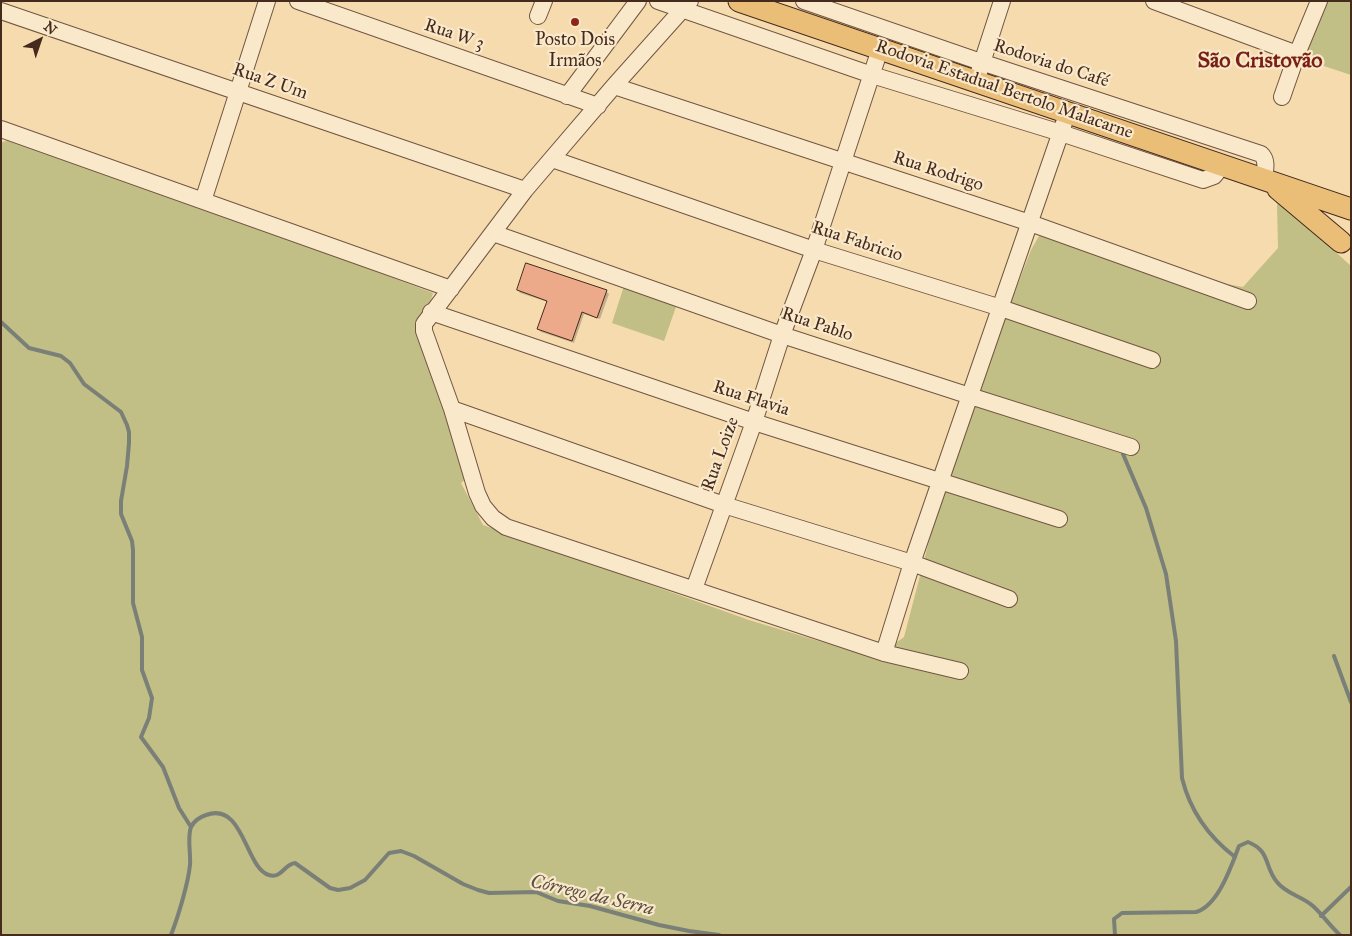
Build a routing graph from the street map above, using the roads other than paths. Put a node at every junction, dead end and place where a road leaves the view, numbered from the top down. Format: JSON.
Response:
{"nodes":[{"id":1,"x":268,"y":1,"type":"edge"},
{"id":2,"x":298,"y":1,"type":"edge"},
{"id":3,"x":638,"y":1,"type":"edge"},
{"id":4,"x":658,"y":1,"type":"edge"},
{"id":5,"x":739,"y":1,"type":"edge"},
{"id":6,"x":804,"y":1,"type":"edge"},
{"id":7,"x":1002,"y":1,"type":"edge"},
{"id":8,"x":1154,"y":1,"type":"edge"},
{"id":9,"x":1319,"y":1,"type":"edge"},
{"id":10,"x":687,"y":5,"type":"edge"},
{"id":11,"x":1,"y":11,"type":"edge"},
{"id":12,"x":880,"y":49,"type":"junction"},
{"id":13,"x":1297,"y":54,"type":"junction"},
{"id":14,"x":979,"y":72,"type":"junction"},
{"id":15,"x":872,"y":75,"type":"junction"},
{"id":16,"x":614,"y":86,"type":"junction"},
{"id":17,"x":239,"y":92,"type":"junction"},
{"id":18,"x":567,"y":96,"type":"junction"},
{"id":19,"x":1282,"y":97,"type":"dead end"},
{"id":20,"x":598,"y":106,"type":"junction"},
{"id":21,"x":1067,"y":112,"type":"junction"},
{"id":22,"x":1,"y":129,"type":"edge"},
{"id":23,"x":1060,"y":133,"type":"junction"},
{"id":24,"x":552,"y":159,"type":"junction"},
{"id":25,"x":843,"y":162,"type":"junction"},
{"id":26,"x":1223,"y":164,"type":"junction"},
{"id":27,"x":1266,"y":180,"type":"junction"},
{"id":28,"x":525,"y":190,"type":"junction"},
{"id":29,"x":203,"y":201,"type":"junction"},
{"id":30,"x":1347,"y":203,"type":"edge"},
{"id":31,"x":1030,"y":223,"type":"junction"},
{"id":32,"x":493,"y":233,"type":"junction"},
{"id":33,"x":1346,"y":246,"type":"edge"},
{"id":34,"x":814,"y":250,"type":"junction"},
{"id":35,"x":451,"y":289,"type":"junction"},
{"id":36,"x":1248,"y":301,"type":"dead end"},
{"id":37,"x":1001,"y":308,"type":"junction"},
{"id":38,"x":431,"y":312,"type":"junction"},
{"id":39,"x":782,"y":334,"type":"junction"},
{"id":40,"x":1152,"y":360,"type":"dead end"},
{"id":41,"x":970,"y":396,"type":"junction"},
{"id":42,"x":452,"y":409,"type":"junction"},
{"id":43,"x":754,"y":422,"type":"junction"},
{"id":44,"x":1131,"y":446,"type":"dead end"},
{"id":45,"x":941,"y":480,"type":"junction"},
{"id":46,"x":724,"y":505,"type":"junction"},
{"id":47,"x":1059,"y":519,"type":"dead end"},
{"id":48,"x":912,"y":563,"type":"junction"},
{"id":49,"x":694,"y":589,"type":"junction"},
{"id":50,"x":1009,"y":599,"type":"dead end"},
{"id":51,"x":884,"y":653,"type":"junction"},
{"id":52,"x":960,"y":671,"type":"dead end"}],
"edges":[{"from":1,"to":17,"type":"street"},
{"from":2,"to":18,"type":"street","name":"Rua W 3"},
{"from":3,"to":18,"type":"street"},
{"from":4,"to":10,"type":"street"},
{"from":5,"to":12,"type":"main road","name":"Rodovia Estadual Bertolo Malacarne"},
{"from":6,"to":14,"type":"street","name":"Rodovia do Café"},
{"from":7,"to":14,"type":"street"},
{"from":8,"to":13,"type":"street"},
{"from":9,"to":13,"type":"street"},
{"from":10,"to":15,"type":"street"},
{"from":10,"to":16,"type":"street"},
{"from":11,"to":17,"type":"street","name":"Rua Z Um"},
{"from":12,"to":14,"type":"main road","name":"Rodovia Estadual Bertolo Malacarne"},
{"from":12,"to":15,"type":"street","name":"Rua Loize"},
{"from":13,"to":19,"type":"street"},
{"from":14,"to":21,"type":"main road","name":"Rodovia Estadual Bertolo Malacarne"},
{"from":14,"to":27,"type":"street","name":"Rodovia do Café"},
{"from":15,"to":23,"type":"street"},
{"from":15,"to":25,"type":"street","name":"Rua Loize"},
{"from":16,"to":20,"type":"street"},
{"from":16,"to":25,"type":"street","name":"Rua Rodrigo"},
{"from":17,"to":28,"type":"street","name":"Rua Z Um"},
{"from":17,"to":29,"type":"street"},
{"from":18,"to":20,"type":"street","name":"Rua W 3"},
{"from":20,"to":24,"type":"street"},
{"from":21,"to":23,"type":"street"},
{"from":21,"to":26,"type":"main road","name":"Rodovia Estadual Bertolo Malacarne"},
{"from":22,"to":29,"type":"street"},
{"from":23,"to":26,"type":"street"},
{"from":23,"to":31,"type":"street"},
{"from":24,"to":28,"type":"street"},
{"from":24,"to":34,"type":"street","name":"Rua Fabricio"},
{"from":25,"to":31,"type":"street","name":"Rua Rodrigo"},
{"from":25,"to":34,"type":"street","name":"Rua Loize"},
{"from":26,"to":27,"type":"main road","name":"Rodovia Estadual Bertolo Malacarne"},
{"from":27,"to":30,"type":"main road","name":"Rodovia Estadual Bertolo Malacarne"},
{"from":27,"to":33,"type":"main road"},
{"from":28,"to":32,"type":"street"},
{"from":29,"to":35,"type":"street"},
{"from":30,"to":33,"type":"main road"},
{"from":31,"to":36,"type":"street","name":"Rua Rodrigo"},
{"from":31,"to":37,"type":"street"},
{"from":32,"to":35,"type":"street"},
{"from":32,"to":39,"type":"street","name":"Rua Pablo"},
{"from":34,"to":37,"type":"street","name":"Rua Fabricio"},
{"from":34,"to":39,"type":"street","name":"Rua Loize"},
{"from":35,"to":38,"type":"street"},
{"from":37,"to":40,"type":"street","name":"Rua Fabricio"},
{"from":37,"to":41,"type":"street"},
{"from":38,"to":42,"type":"street"},
{"from":38,"to":43,"type":"street","name":"Rua Flavia"},
{"from":39,"to":41,"type":"street","name":"Rua Pablo"},
{"from":39,"to":43,"type":"street","name":"Rua Loize"},
{"from":41,"to":44,"type":"street","name":"Rua Pablo"},
{"from":41,"to":45,"type":"street"},
{"from":42,"to":46,"type":"street"},
{"from":42,"to":49,"type":"street"},
{"from":43,"to":45,"type":"street","name":"Rua Flavia"},
{"from":43,"to":46,"type":"street","name":"Rua Loize"},
{"from":45,"to":47,"type":"street","name":"Rua Flavia"},
{"from":45,"to":48,"type":"street"},
{"from":46,"to":48,"type":"street"},
{"from":46,"to":49,"type":"street","name":"Rua Loize"},
{"from":48,"to":50,"type":"street"},
{"from":48,"to":51,"type":"street"},
{"from":49,"to":51,"type":"street"},
{"from":51,"to":52,"type":"street"}]}
